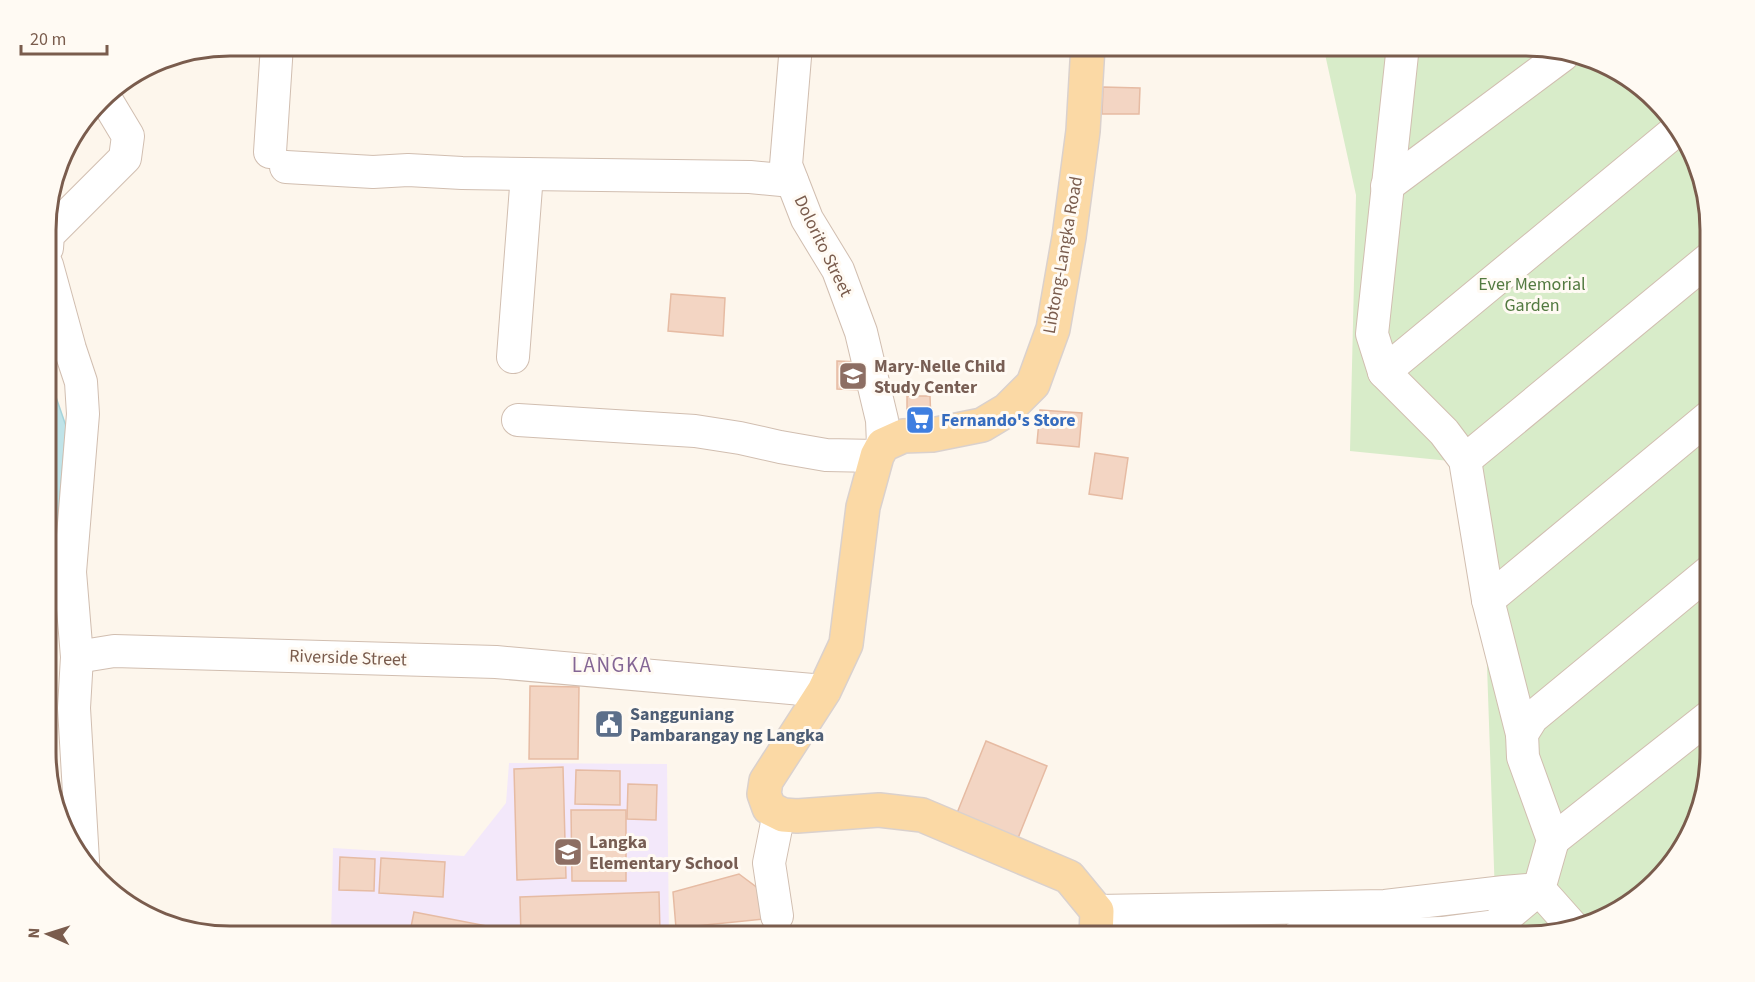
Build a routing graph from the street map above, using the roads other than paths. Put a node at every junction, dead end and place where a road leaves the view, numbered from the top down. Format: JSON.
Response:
{"nodes":[{"id":1,"x":277,"y":56,"type":"edge"},
{"id":2,"x":795,"y":56,"type":"edge"},
{"id":3,"x":1087,"y":56,"type":"edge"},
{"id":4,"x":1403,"y":56,"type":"edge"},
{"id":5,"x":1558,"y":59,"type":"edge"},
{"id":6,"x":109,"y":105,"type":"edge"},
{"id":7,"x":1671,"y":135,"type":"edge"},
{"id":8,"x":527,"y":174,"type":"junction"},
{"id":9,"x":792,"y":181,"type":"junction"},
{"id":10,"x":1387,"y":186,"type":"junction"},
{"id":11,"x":56,"y":227,"type":"edge"},
{"id":12,"x":1699,"y":267,"type":"edge"},
{"id":13,"x":56,"y":300,"type":"edge"},
{"id":14,"x":513,"y":357,"type":"dead end"},
{"id":15,"x":1384,"y":372,"type":"junction"},
{"id":16,"x":518,"y":420,"type":"dead end"},
{"id":17,"x":1699,"y":425,"type":"edge"},
{"id":18,"x":880,"y":451,"type":"junction"},
{"id":19,"x":1466,"y":460,"type":"junction"},
{"id":20,"x":1699,"y":580,"type":"edge"},
{"id":21,"x":1488,"y":600,"type":"junction"},
{"id":22,"x":76,"y":657,"type":"junction"},
{"id":23,"x":824,"y":691,"type":"junction"},
{"id":24,"x":1699,"y":725,"type":"edge"},
{"id":25,"x":1522,"y":734,"type":"junction"},
{"id":26,"x":779,"y":813,"type":"junction"},
{"id":27,"x":1553,"y":840,"type":"junction"},
{"id":28,"x":82,"y":844,"type":"edge"},
{"id":29,"x":1539,"y":889,"type":"junction"},
{"id":30,"x":777,"y":916,"type":"dead end"},
{"id":31,"x":1567,"y":921,"type":"edge"},
{"id":32,"x":1096,"y":924,"type":"edge"},
{"id":33,"x":1495,"y":926,"type":"edge"}],
"edges":[{"from":1,"to":8,"type":"street"},
{"from":2,"to":9,"type":"street","name":"Dolorito Street"},
{"from":3,"to":18,"type":"main road","name":"Libtong-Langka Road"},
{"from":4,"to":10,"type":"street"},
{"from":5,"to":10,"type":"street"},
{"from":6,"to":11,"type":"street"},
{"from":7,"to":15,"type":"street"},
{"from":8,"to":9,"type":"street"},
{"from":8,"to":14,"type":"street"},
{"from":9,"to":18,"type":"street","name":"Dolorito Street"},
{"from":10,"to":15,"type":"street"},
{"from":12,"to":19,"type":"street"},
{"from":13,"to":22,"type":"street"},
{"from":15,"to":19,"type":"street"},
{"from":16,"to":18,"type":"street"},
{"from":17,"to":21,"type":"street"},
{"from":18,"to":23,"type":"main road"},
{"from":19,"to":21,"type":"street"},
{"from":20,"to":25,"type":"street"},
{"from":21,"to":25,"type":"street"},
{"from":22,"to":23,"type":"street","name":"Riverside Street"},
{"from":22,"to":28,"type":"street"},
{"from":23,"to":26,"type":"main road"},
{"from":24,"to":27,"type":"street"},
{"from":25,"to":27,"type":"street"},
{"from":26,"to":30,"type":"street"},
{"from":26,"to":32,"type":"main road"},
{"from":27,"to":29,"type":"street"},
{"from":29,"to":31,"type":"street"},
{"from":29,"to":32,"type":"street"},
{"from":29,"to":33,"type":"street"}]}
